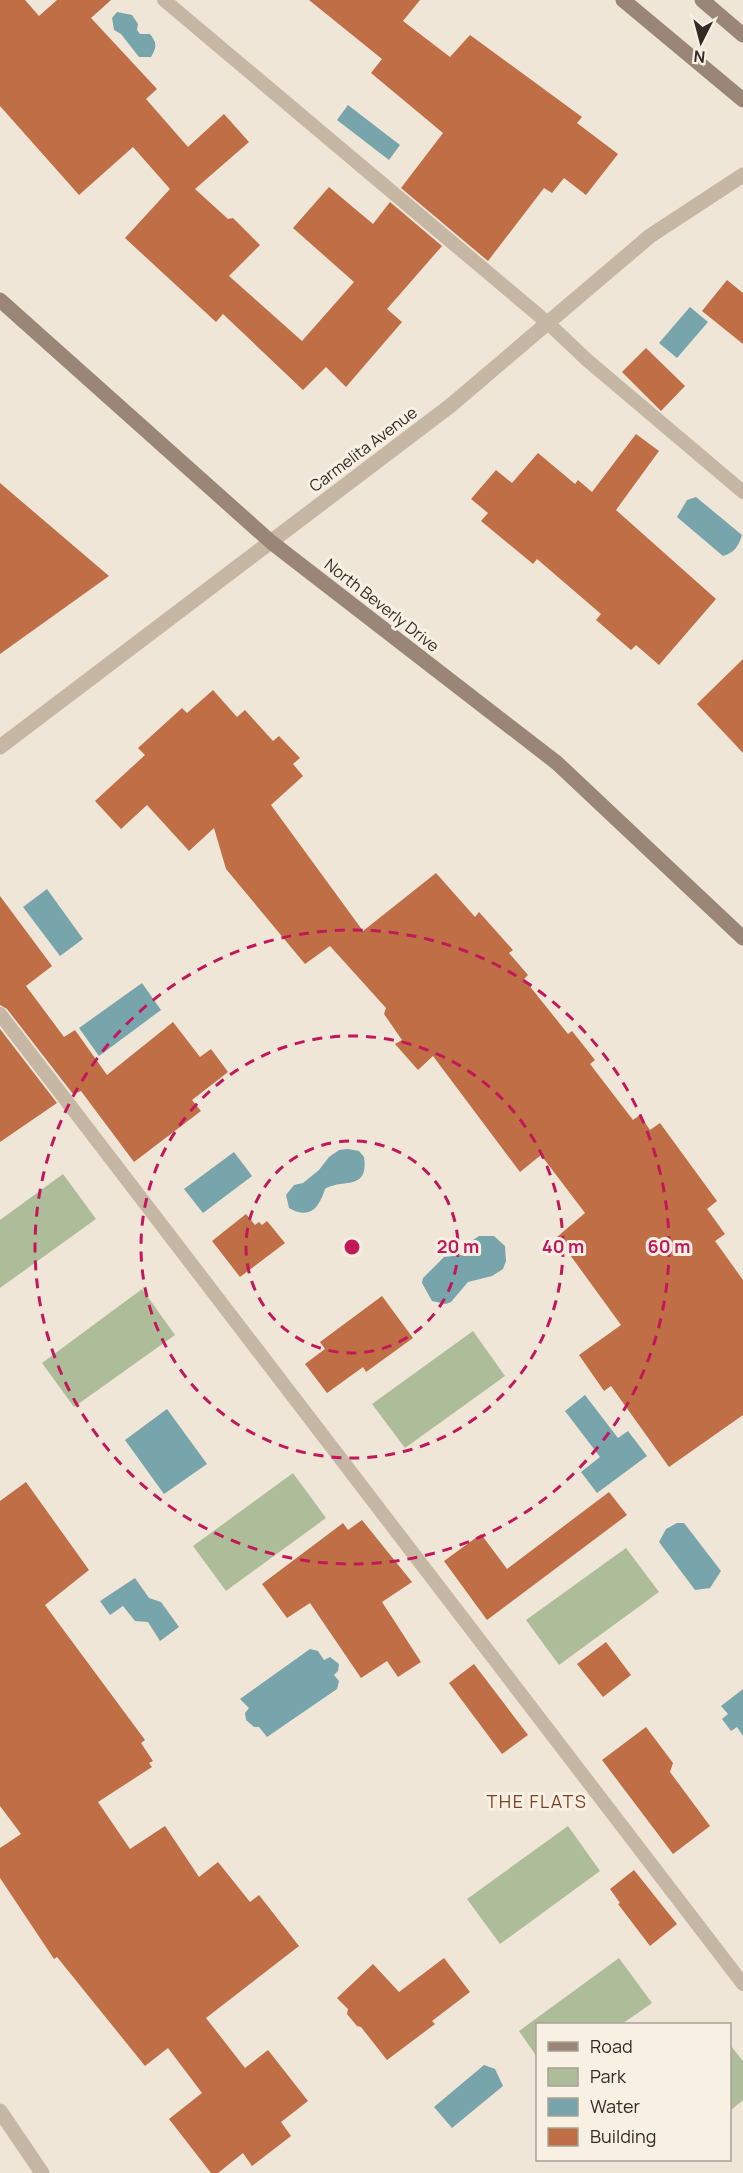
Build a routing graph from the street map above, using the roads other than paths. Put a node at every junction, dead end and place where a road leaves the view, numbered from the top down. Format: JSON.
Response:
{"nodes":[{"id":1,"x":164,"y":0,"type":"edge"},
{"id":2,"x":623,"y":0,"type":"edge"},
{"id":3,"x":702,"y":0,"type":"edge"},
{"id":4,"x":743,"y":35,"type":"edge"},
{"id":5,"x":743,"y":99,"type":"edge"},
{"id":6,"x":743,"y":175,"type":"edge"},
{"id":7,"x":0,"y":300,"type":"edge"},
{"id":8,"x":549,"y":324,"type":"junction"},
{"id":9,"x":743,"y":492,"type":"edge"},
{"id":10,"x":271,"y":542,"type":"junction"},
{"id":11,"x":0,"y":747,"type":"edge"},
{"id":12,"x":743,"y":938,"type":"edge"},
{"id":13,"x":0,"y":1014,"type":"edge"},
{"id":14,"x":743,"y":1984,"type":"edge"},
{"id":15,"x":0,"y":2111,"type":"edge"},
{"id":16,"x":42,"y":2173,"type":"edge"}],
"edges":[{"from":1,"to":8,"type":"lane"},
{"from":2,"to":5,"type":"street"},
{"from":3,"to":4,"type":"street"},
{"from":6,"to":8,"type":"street","name":"Carmelita Avenue"},
{"from":7,"to":10,"type":"street","name":"North Beverly Drive"},
{"from":8,"to":9,"type":"lane"},
{"from":8,"to":10,"type":"street","name":"Carmelita Avenue"},
{"from":10,"to":11,"type":"street","name":"Carmelita Avenue"},
{"from":10,"to":12,"type":"street","name":"North Beverly Drive"},
{"from":13,"to":14,"type":"lane"},
{"from":15,"to":16,"type":"street"}]}
